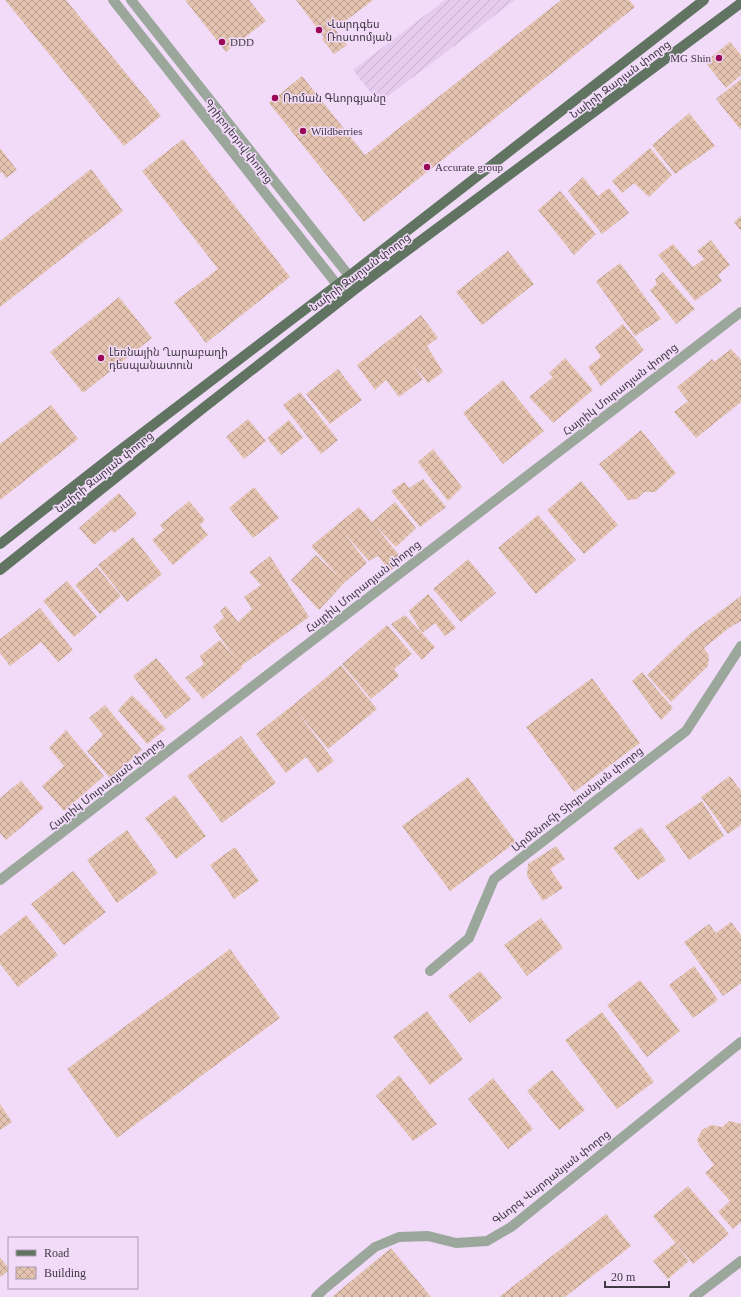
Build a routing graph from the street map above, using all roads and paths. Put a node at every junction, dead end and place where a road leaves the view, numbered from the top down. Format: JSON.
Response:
{"nodes":[{"id":1,"x":113,"y":0,"type":"edge"},
{"id":2,"x":131,"y":0,"type":"edge"},
{"id":3,"x":704,"y":0,"type":"edge"},
{"id":4,"x":741,"y":3,"type":"edge"},
{"id":5,"x":349,"y":276,"type":"junction"},
{"id":6,"x":338,"y":285,"type":"junction"},
{"id":7,"x":358,"y":288,"type":"junction"},
{"id":8,"x":346,"y":296,"type":"junction"},
{"id":9,"x":741,"y":312,"type":"edge"},
{"id":10,"x":0,"y":544,"type":"edge"},
{"id":11,"x":0,"y":570,"type":"edge"},
{"id":12,"x":741,"y":646,"type":"edge"},
{"id":13,"x":0,"y":880,"type":"edge"},
{"id":14,"x":430,"y":971,"type":"dead end"},
{"id":15,"x":741,"y":1042,"type":"edge"},
{"id":16,"x":741,"y":1260,"type":"edge"},
{"id":17,"x":316,"y":1297,"type":"edge"},
{"id":18,"x":694,"y":1297,"type":"edge"}],
"edges":[{"from":1,"to":6,"type":"street","name":"Գրիբոյեդով փողոց"},
{"from":2,"to":5,"type":"street","name":"Գրիբոյեդով փողոց"},
{"from":3,"to":5,"type":"main road","name":"Նաիրի Զարյան փողոց"},
{"from":4,"to":7,"type":"main road","name":"Նաիրի Զարյան փողոց"},
{"from":5,"to":6,"type":"main road","name":"Նաիրի Զարյան փողոց"},
{"from":5,"to":7,"type":"street","name":"Գրիբոյեդով փողոց"},
{"from":6,"to":8,"type":"street","name":"Գրիբոյեդով փողոց"},
{"from":6,"to":10,"type":"main road","name":"Նաիրի Զարյան փողոց"},
{"from":7,"to":8,"type":"main road","name":"Նաիրի Զարյան փողոց"},
{"from":8,"to":11,"type":"main road","name":"Նաիրի Զարյան փողոց"},
{"from":9,"to":13,"type":"street","name":"Հայրիկ Մուրադյան փողոց"},
{"from":12,"to":14,"type":"street","name":"Արմենուհի Տիգրանյան փողոց"},
{"from":15,"to":17,"type":"street","name":"Գևորգ Վարդանյան փողոց"},
{"from":16,"to":18,"type":"street"}]}
